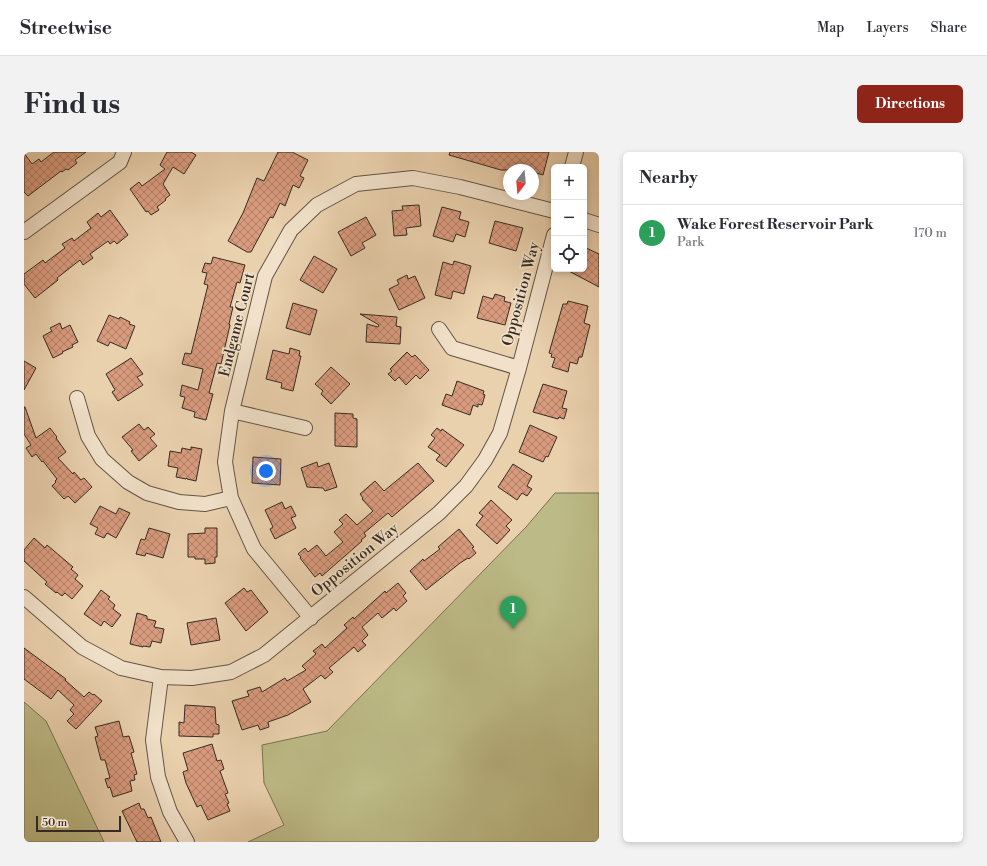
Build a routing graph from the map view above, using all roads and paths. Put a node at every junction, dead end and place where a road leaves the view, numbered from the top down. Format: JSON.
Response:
{"nodes":[{"id":1,"x":124,"y":152,"type":"edge"},
{"id":2,"x":576,"y":152,"type":"edge"},
{"id":3,"x":573,"y":164,"type":"edge"},
{"id":4,"x":551,"y":210,"type":"edge"},
{"id":5,"x":587,"y":221,"type":"edge"},
{"id":6,"x":599,"y":225,"type":"edge"},
{"id":7,"x":24,"y":232,"type":"edge"},
{"id":8,"x":551,"y":247,"type":"edge"},
{"id":9,"x":439,"y":329,"type":"dead end"},
{"id":10,"x":519,"y":368,"type":"junction"},
{"id":11,"x":77,"y":398,"type":"dead end"},
{"id":12,"x":232,"y":411,"type":"junction"},
{"id":13,"x":305,"y":428,"type":"dead end"},
{"id":14,"x":230,"y":498,"type":"junction"},
{"id":15,"x":24,"y":597,"type":"edge"},
{"id":16,"x":311,"y":618,"type":"junction"},
{"id":17,"x":161,"y":677,"type":"junction"},
{"id":18,"x":187,"y":842,"type":"edge"}],
"edges":[{"from":1,"to":7,"type":"street"},
{"from":2,"to":3,"type":"street"},
{"from":4,"to":12,"type":"street","name":"Endgame Court"},
{"from":5,"to":6,"type":"street"},
{"from":8,"to":10,"type":"street","name":"Opposition Way"},
{"from":9,"to":10,"type":"street"},
{"from":10,"to":16,"type":"street","name":"Opposition Way"},
{"from":11,"to":14,"type":"street"},
{"from":12,"to":13,"type":"street"},
{"from":12,"to":14,"type":"street","name":"Endgame Court"},
{"from":14,"to":16,"type":"street","name":"Endgame Court"},
{"from":15,"to":17,"type":"street","name":"Opposition Way"},
{"from":16,"to":17,"type":"street","name":"Opposition Way"},
{"from":17,"to":18,"type":"street"}]}
